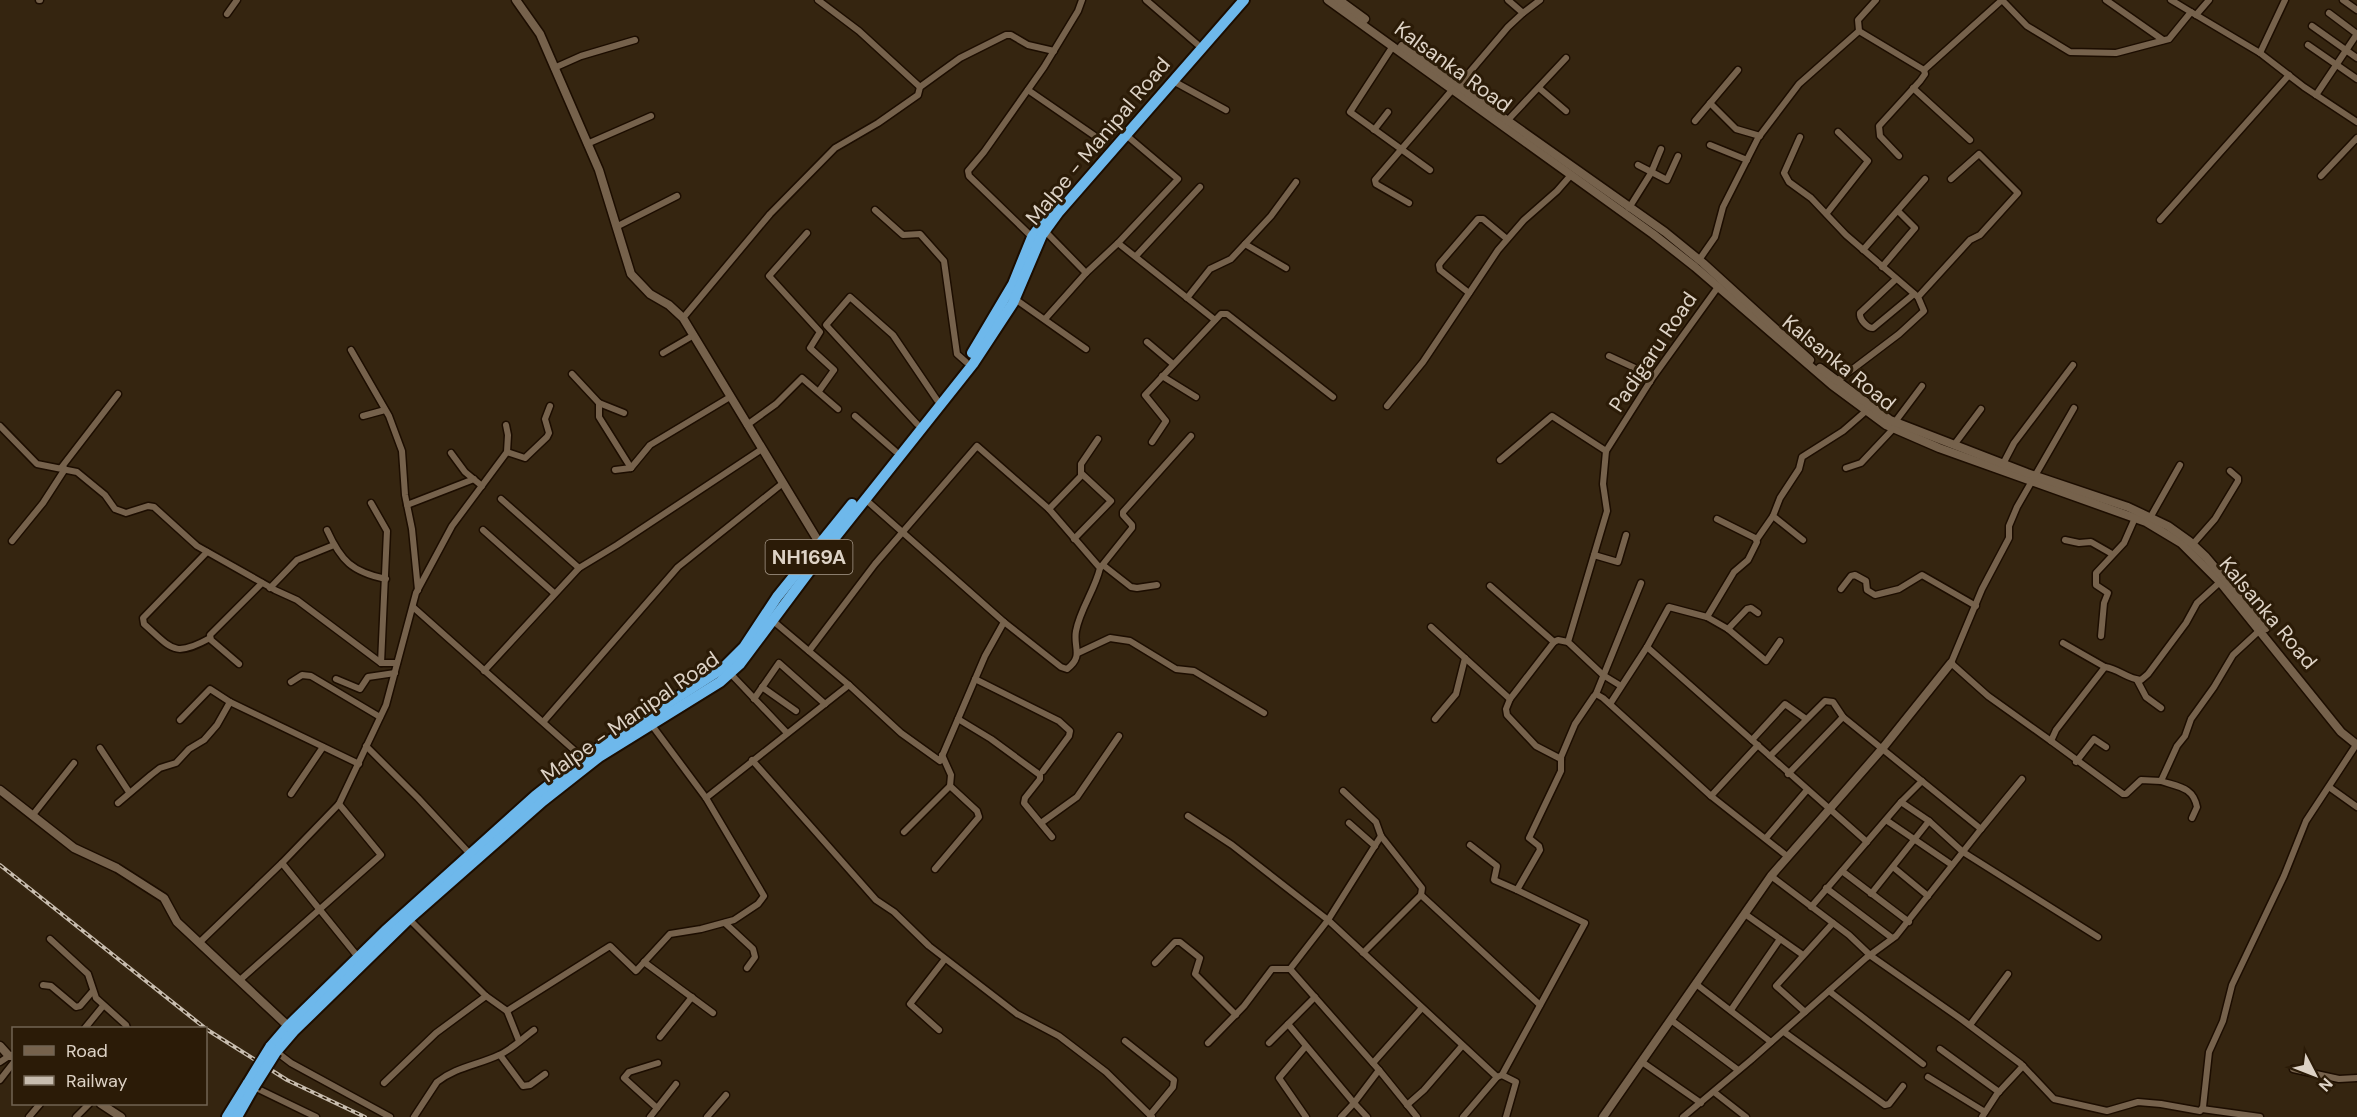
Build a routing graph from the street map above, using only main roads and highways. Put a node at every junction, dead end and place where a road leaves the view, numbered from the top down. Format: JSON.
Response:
{"nodes":[{"id":1,"x":516,"y":0,"type":"edge"},
{"id":2,"x":1236,"y":0,"type":"edge"},
{"id":3,"x":1244,"y":0,"type":"edge"},
{"id":4,"x":1328,"y":0,"type":"edge"},
{"id":5,"x":1339,"y":0,"type":"edge"},
{"id":6,"x":1456,"y":87,"type":"junction"},
{"id":7,"x":1042,"y":228,"type":"junction"},
{"id":8,"x":1897,"y":427,"type":"junction"},
{"id":9,"x":2033,"y":478,"type":"junction"},
{"id":10,"x":820,"y":544,"type":"junction"},
{"id":11,"x":781,"y":600,"type":"junction"},
{"id":12,"x":1951,"y":663,"type":"road end"},
{"id":13,"x":2357,"y":743,"type":"edge"},
{"id":14,"x":0,"y":790,"type":"edge"},
{"id":15,"x":493,"y":839,"type":"junction"},
{"id":16,"x":288,"y":1026,"type":"junction"},
{"id":17,"x":0,"y":1046,"type":"edge"},
{"id":18,"x":273,"y":1049,"type":"junction"},
{"id":19,"x":12,"y":1058,"type":"edge"},
{"id":20,"x":251,"y":1085,"type":"junction"},
{"id":21,"x":103,"y":1105,"type":"edge"},
{"id":22,"x":121,"y":1117,"type":"edge"},
{"id":23,"x":227,"y":1117,"type":"edge"},
{"id":24,"x":237,"y":1117,"type":"edge"},
{"id":25,"x":1604,"y":1117,"type":"edge"}],
"edges":[{"from":1,"to":10,"type":"main road"},
{"from":2,"to":7,"type":"highway","name":"Malpe - Manipal Road","number":"NH169A"},
{"from":3,"to":7,"type":"highway","name":"Malpe - Manipal Road","number":"NH169A"},
{"from":4,"to":6,"type":"main road","name":"Kalsanka Road"},
{"from":5,"to":6,"type":"main road"},
{"from":6,"to":8,"type":"main road"},
{"from":6,"to":8,"type":"main road","name":"Kalsanka Road"},
{"from":7,"to":10,"type":"highway","name":"Malpe - Manipal Road","number":"NH169A"},
{"from":7,"to":11,"type":"highway","name":"Malpe - Manipal Road","number":"NH169A"},
{"from":8,"to":9,"type":"main road","name":"Kalsanka Road"},
{"from":8,"to":9,"type":"main road"},
{"from":9,"to":13,"type":"main road","name":"Kalsanka Road"},
{"from":9,"to":13,"type":"main road"},
{"from":10,"to":11,"type":"highway","name":"Malpe - Manipal Road","number":"NH169A"},
{"from":11,"to":15,"type":"highway","name":"Malpe - Manipal Road","number":"NH169A"},
{"from":11,"to":15,"type":"highway","name":"Malpe - Manipal Road","number":"NH169A"},
{"from":12,"to":25,"type":"main road"},
{"from":14,"to":16,"type":"main road"},
{"from":15,"to":16,"type":"highway","name":"Malpe - Manipal Road","number":"NH169A"},
{"from":15,"to":18,"type":"highway","name":"Malpe - Manipal Road","number":"NH169A"},
{"from":16,"to":18,"type":"highway","number":"NH169A"},
{"from":17,"to":19,"type":"main road"},
{"from":18,"to":20,"type":"highway","name":"Malpe - Manipal Road","number":"NH169A","bridge":true},
{"from":20,"to":23,"type":"highway","number":"NH169A"},
{"from":20,"to":24,"type":"highway","name":"Malpe - Manipal Road","number":"NH169A"},
{"from":21,"to":22,"type":"main road"}]}
